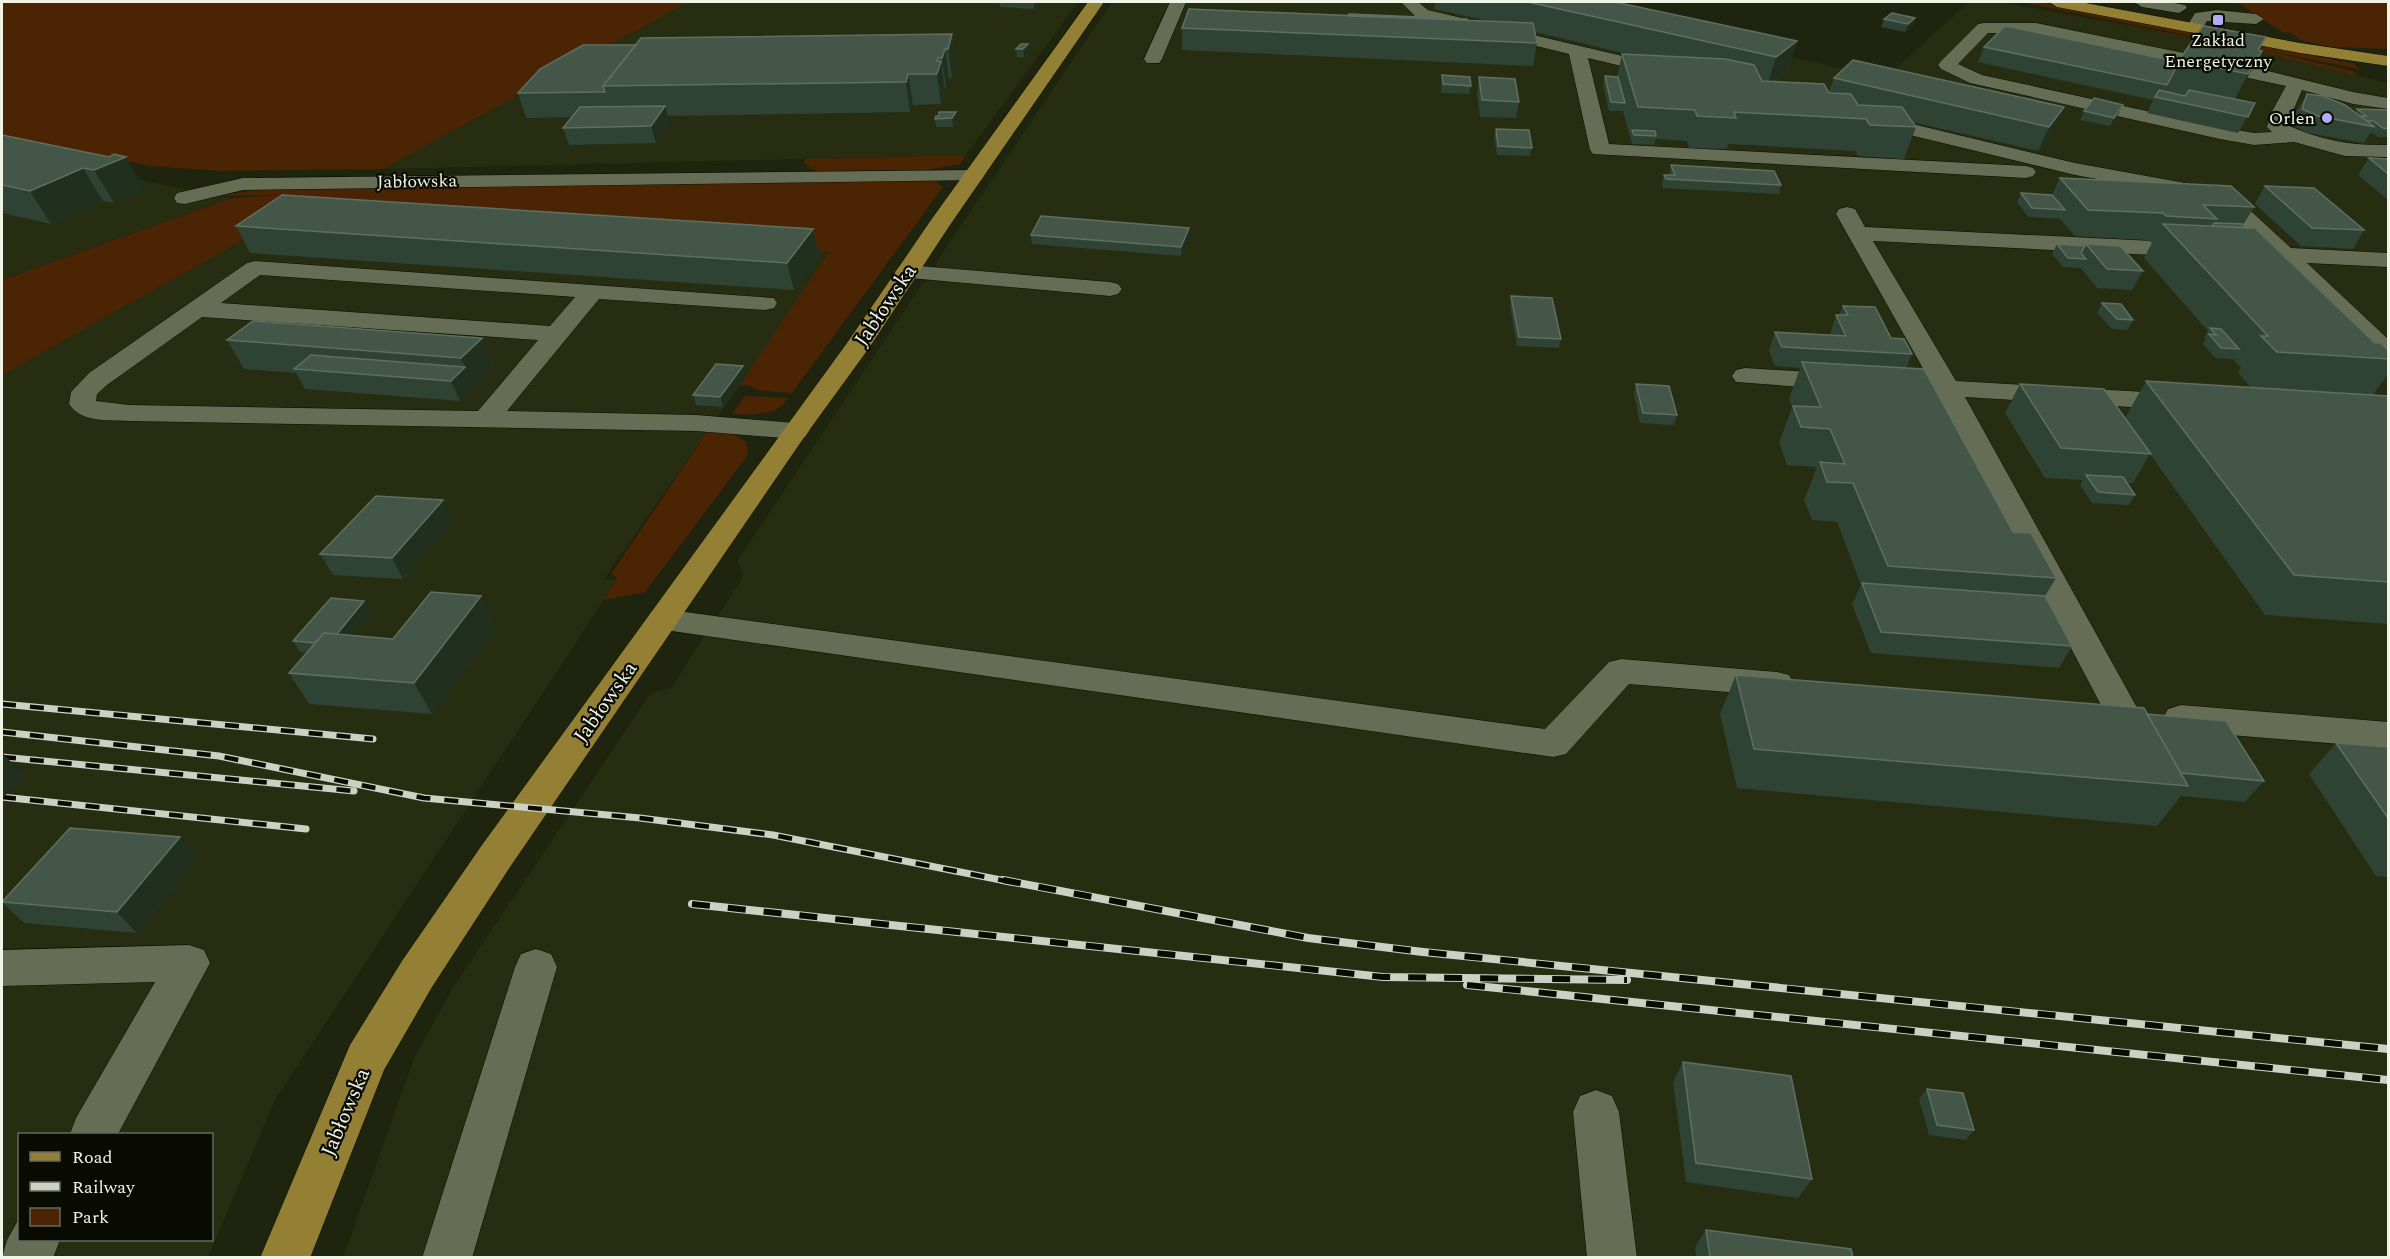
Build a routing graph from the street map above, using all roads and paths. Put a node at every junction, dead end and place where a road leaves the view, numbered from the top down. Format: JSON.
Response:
{"nodes":[{"id":1,"x":1096,"y":2,"type":"edge"},
{"id":2,"x":1178,"y":2,"type":"edge"},
{"id":3,"x":1409,"y":2,"type":"edge"},
{"id":4,"x":2057,"y":2,"type":"edge"},
{"id":5,"x":2142,"y":2,"type":"edge"},
{"id":6,"x":2230,"y":2,"type":"edge"},
{"id":7,"x":2178,"y":8,"type":"dead end"},
{"id":8,"x":2256,"y":19,"type":"junction"},
{"id":9,"x":2194,"y":28,"type":"junction"},
{"id":10,"x":2270,"y":42,"type":"junction"},
{"id":11,"x":2300,"y":48,"type":"junction"},
{"id":12,"x":1577,"y":50,"type":"junction"},
{"id":13,"x":1153,"y":60,"type":"dead end"},
{"id":14,"x":2388,"y":61,"type":"edge"},
{"id":15,"x":2388,"y":69,"type":"edge"},
{"id":16,"x":1681,"y":75,"type":"edge"},
{"id":17,"x":2296,"y":84,"type":"junction"},
{"id":18,"x":2386,"y":110,"type":"edge"},
{"id":19,"x":1855,"y":116,"type":"edge"},
{"id":20,"x":2294,"y":136,"type":"junction"},
{"id":21,"x":2388,"y":151,"type":"edge"},
{"id":22,"x":2075,"y":168,"type":"junction"},
{"id":23,"x":974,"y":176,"type":"junction"},
{"id":24,"x":185,"y":198,"type":"dead end"},
{"id":25,"x":2214,"y":251,"type":"edge"},
{"id":26,"x":2249,"y":253,"type":"edge"},
{"id":27,"x":2285,"y":255,"type":"junction"},
{"id":28,"x":2388,"y":260,"type":"edge"},
{"id":29,"x":907,"y":272,"type":"junction"},
{"id":30,"x":1110,"y":289,"type":"dead end"},
{"id":31,"x":593,"y":291,"type":"junction"},
{"id":32,"x":765,"y":303,"type":"dead end"},
{"id":33,"x":197,"y":309,"type":"junction"},
{"id":34,"x":557,"y":334,"type":"junction"},
{"id":35,"x":2388,"y":352,"type":"edge"},
{"id":36,"x":1745,"y":376,"type":"dead end"},
{"id":37,"x":1947,"y":388,"type":"junction"},
{"id":38,"x":2210,"y":404,"type":"edge"},
{"id":39,"x":486,"y":419,"type":"junction"},
{"id":40,"x":795,"y":431,"type":"junction"},
{"id":41,"x":663,"y":620,"type":"junction"},
{"id":42,"x":1812,"y":687,"type":"edge"},
{"id":43,"x":2087,"y":710,"type":"edge"},
{"id":44,"x":2122,"y":713,"type":"junction"},
{"id":45,"x":2388,"y":735,"type":"edge"},
{"id":46,"x":536,"y":967,"type":"dead end"},
{"id":47,"x":2,"y":968,"type":"edge"},
{"id":48,"x":1596,"y":1112,"type":"dead end"},
{"id":49,"x":94,"y":1133,"type":"edge"},
{"id":50,"x":34,"y":1241,"type":"edge"},
{"id":51,"x":25,"y":1257,"type":"edge"},
{"id":52,"x":285,"y":1257,"type":"edge"},
{"id":53,"x":447,"y":1257,"type":"edge"},
{"id":54,"x":1612,"y":1257,"type":"edge"}],
"edges":[{"from":1,"to":23,"type":"main road","name":"Jabłowska"},
{"from":2,"to":13,"type":"street"},
{"from":3,"to":12,"type":"street"},
{"from":4,"to":9,"type":"main road"},
{"from":5,"to":7,"type":"street"},
{"from":6,"to":8,"type":"street"},
{"from":8,"to":9,"type":"street"},
{"from":8,"to":10,"type":"street"},
{"from":9,"to":10,"type":"main road"},
{"from":10,"to":11,"type":"main road"},
{"from":11,"to":14,"type":"main road"},
{"from":11,"to":15,"type":"main road"},
{"from":12,"to":16,"type":"street"},
{"from":12,"to":22,"type":"street"},
{"from":17,"to":18,"type":"street"},
{"from":17,"to":20,"type":"street"},
{"from":17,"to":20,"type":"street"},
{"from":19,"to":22,"type":"street"},
{"from":20,"to":21,"type":"street"},
{"from":22,"to":27,"type":"street"},
{"from":23,"to":24,"type":"street","name":"Jabłowska"},
{"from":23,"to":29,"type":"main road","name":"Jabłowska"},
{"from":25,"to":37,"type":"street"},
{"from":26,"to":27,"type":"street"},
{"from":27,"to":28,"type":"street"},
{"from":27,"to":35,"type":"street"},
{"from":29,"to":30,"type":"street"},
{"from":29,"to":40,"type":"main road","name":"Jabłowska"},
{"from":31,"to":32,"type":"street"},
{"from":31,"to":33,"type":"street"},
{"from":31,"to":34,"type":"street"},
{"from":33,"to":34,"type":"street"},
{"from":33,"to":39,"type":"street"},
{"from":34,"to":39,"type":"street"},
{"from":36,"to":37,"type":"street"},
{"from":37,"to":38,"type":"street"},
{"from":37,"to":44,"type":"street"},
{"from":39,"to":40,"type":"street"},
{"from":40,"to":41,"type":"main road","name":"Jabłowska"},
{"from":41,"to":42,"type":"street"},
{"from":41,"to":52,"type":"main road","name":"Jabłowska"},
{"from":43,"to":44,"type":"street"},
{"from":44,"to":45,"type":"street"},
{"from":46,"to":53,"type":"street"},
{"from":47,"to":49,"type":"street"},
{"from":48,"to":54,"type":"street"},
{"from":50,"to":51,"type":"street"}]}
